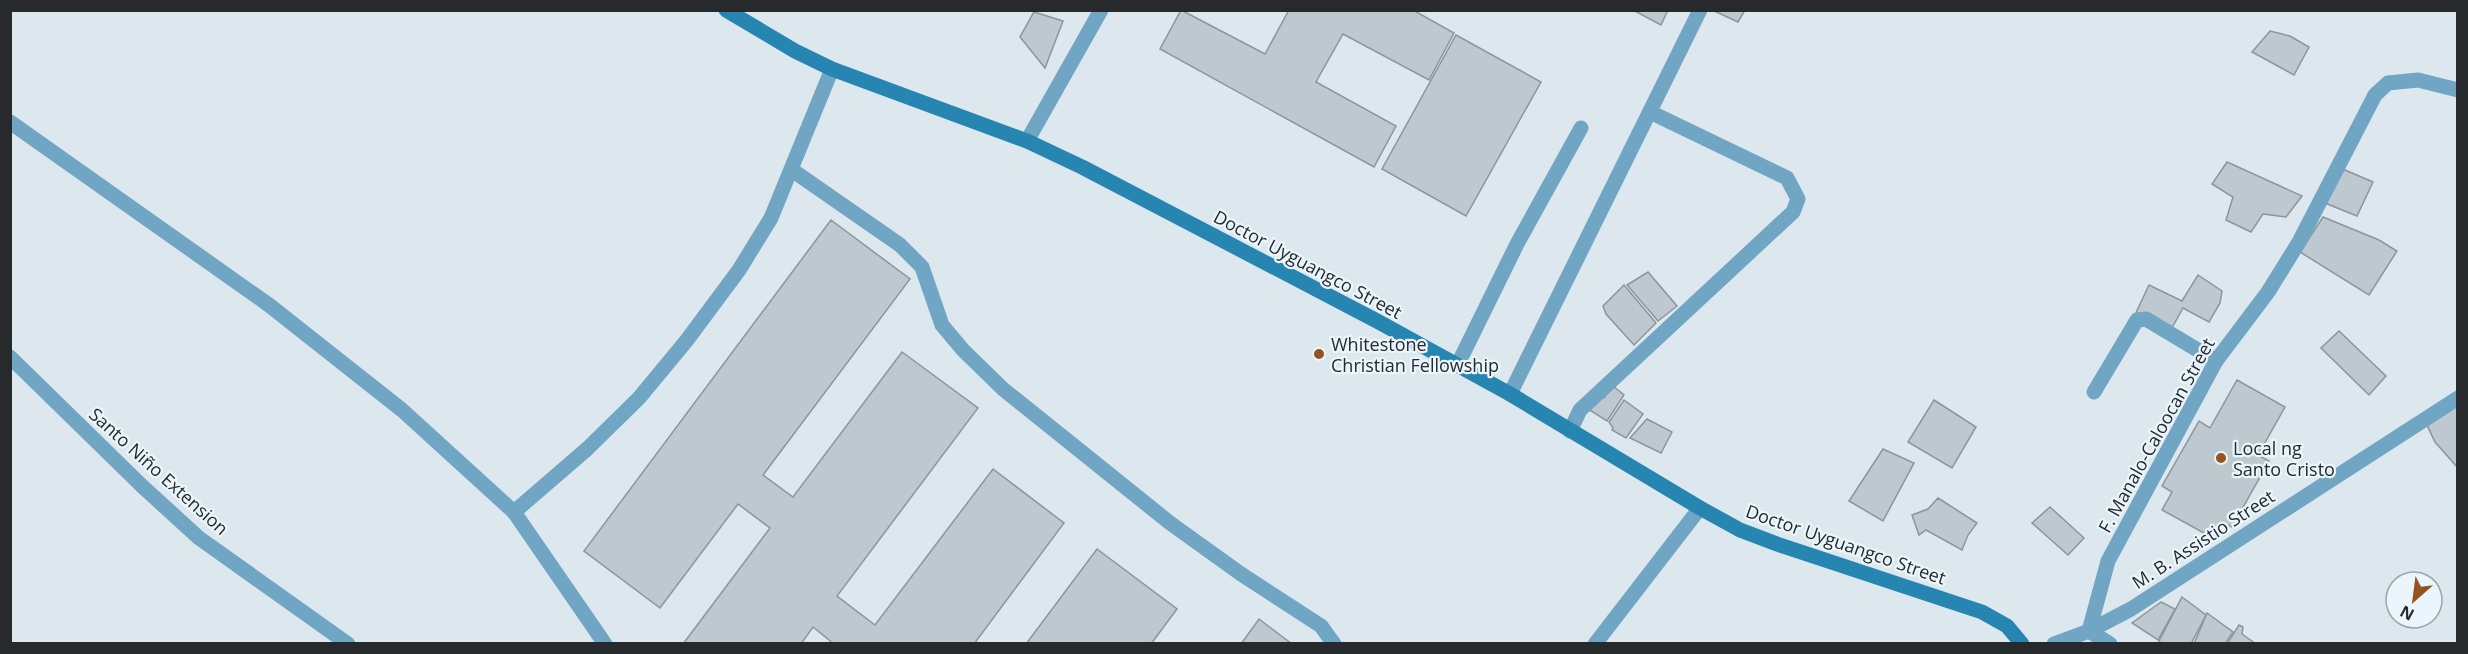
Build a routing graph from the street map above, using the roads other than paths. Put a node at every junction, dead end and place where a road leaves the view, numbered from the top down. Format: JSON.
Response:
{"nodes":[{"id":1,"x":726,"y":10,"type":"edge"},
{"id":2,"x":1101,"y":10,"type":"edge"},
{"id":3,"x":1700,"y":10,"type":"edge"},
{"id":4,"x":832,"y":69,"type":"junction"},
{"id":5,"x":2457,"y":90,"type":"edge"},
{"id":6,"x":1650,"y":112,"type":"junction"},
{"id":7,"x":10,"y":122,"type":"edge"},
{"id":8,"x":1581,"y":128,"type":"dead end"},
{"id":9,"x":1027,"y":141,"type":"junction"},
{"id":10,"x":792,"y":170,"type":"junction"},
{"id":11,"x":10,"y":357,"type":"edge"},
{"id":12,"x":2216,"y":361,"type":"junction"},
{"id":13,"x":1457,"y":366,"type":"junction"},
{"id":14,"x":2094,"y":392,"type":"dead end"},
{"id":15,"x":1510,"y":394,"type":"junction"},
{"id":16,"x":2457,"y":398,"type":"edge"},
{"id":17,"x":1570,"y":431,"type":"junction"},
{"id":18,"x":1700,"y":508,"type":"junction"},
{"id":19,"x":514,"y":512,"type":"junction"},
{"id":20,"x":2089,"y":631,"type":"junction"},
{"id":21,"x":348,"y":644,"type":"edge"},
{"id":22,"x":605,"y":644,"type":"edge"},
{"id":23,"x":1334,"y":644,"type":"edge"},
{"id":24,"x":1595,"y":644,"type":"edge"},
{"id":25,"x":2022,"y":644,"type":"edge"},
{"id":26,"x":2054,"y":644,"type":"edge"},
{"id":27,"x":2110,"y":644,"type":"edge"}],
"edges":[{"from":1,"to":4,"type":"main road","name":"Doctor Uyguangco Street"},
{"from":2,"to":9,"type":"street"},
{"from":3,"to":6,"type":"street"},
{"from":4,"to":9,"type":"main road","name":"Doctor Uyguangco Street"},
{"from":4,"to":10,"type":"street"},
{"from":5,"to":12,"type":"street","name":"F. Manalo-Caloocan Street"},
{"from":6,"to":15,"type":"street"},
{"from":6,"to":17,"type":"street"},
{"from":7,"to":19,"type":"street"},
{"from":8,"to":13,"type":"street"},
{"from":9,"to":13,"type":"main road","name":"Doctor Uyguangco Street"},
{"from":10,"to":19,"type":"street"},
{"from":10,"to":23,"type":"street"},
{"from":11,"to":21,"type":"street","name":"Santo Niño Extension"},
{"from":12,"to":14,"type":"street"},
{"from":12,"to":20,"type":"street","name":"F. Manalo-Caloocan Street"},
{"from":13,"to":15,"type":"main road","name":"Doctor Uyguangco Street"},
{"from":15,"to":17,"type":"main road","name":"Doctor Uyguangco Street"},
{"from":16,"to":20,"type":"street","name":"M. B. Assistio Street"},
{"from":17,"to":18,"type":"main road","name":"Doctor Uyguangco Street"},
{"from":18,"to":24,"type":"street"},
{"from":18,"to":25,"type":"main road","name":"Doctor Uyguangco Street"},
{"from":19,"to":22,"type":"street"},
{"from":20,"to":26,"type":"street","name":"M. B. Assistio Street"},
{"from":20,"to":27,"type":"street"}]}
